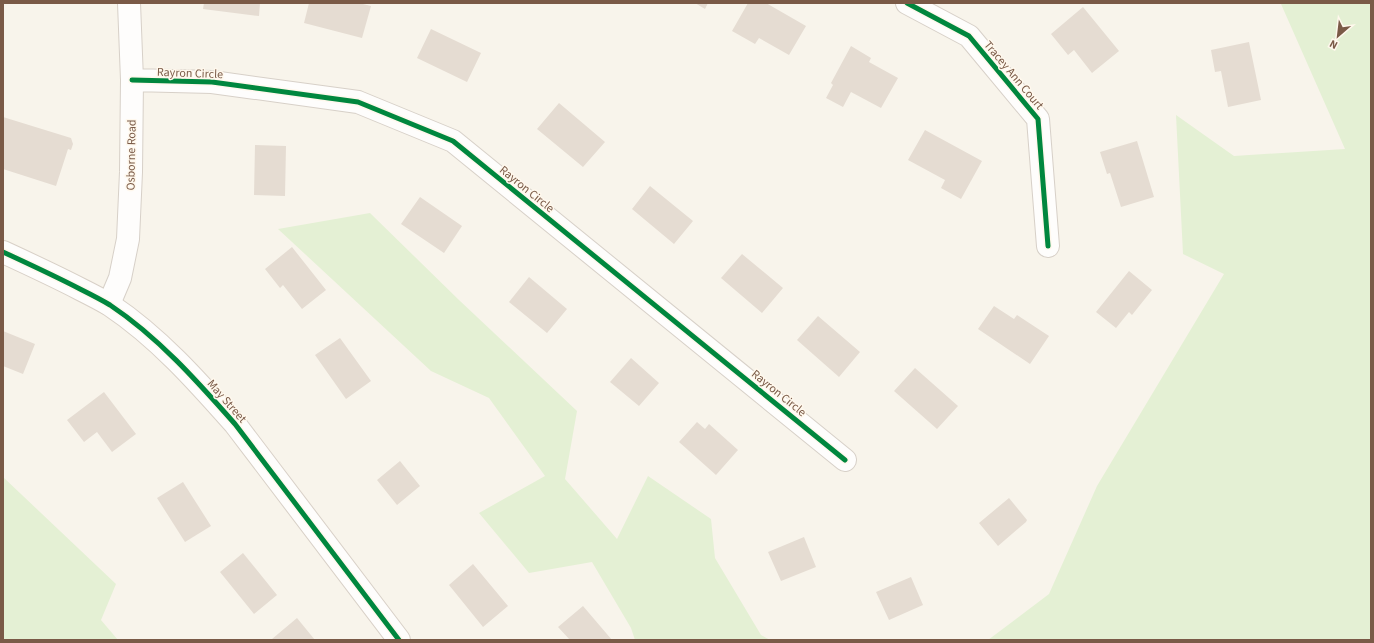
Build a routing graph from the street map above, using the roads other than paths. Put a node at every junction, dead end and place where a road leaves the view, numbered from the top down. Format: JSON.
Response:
{"nodes":[{"id":1,"x":129,"y":3,"type":"edge"},
{"id":2,"x":907,"y":3,"type":"edge"},
{"id":3,"x":132,"y":80,"type":"junction"},
{"id":4,"x":1048,"y":246,"type":"dead end"},
{"id":5,"x":3,"y":252,"type":"edge"},
{"id":6,"x":109,"y":304,"type":"junction"},
{"id":7,"x":845,"y":460,"type":"dead end"},
{"id":8,"x":399,"y":640,"type":"edge"}],
"edges":[{"from":1,"to":3,"type":"street","name":"Osborne Road"},
{"from":2,"to":4,"type":"street","name":"Tracey Ann Court"},
{"from":3,"to":6,"type":"street","name":"Osborne Road"},
{"from":3,"to":7,"type":"street","name":"Rayron Circle"},
{"from":5,"to":6,"type":"street","name":"May Street"},
{"from":6,"to":8,"type":"street","name":"May Street"}]}
